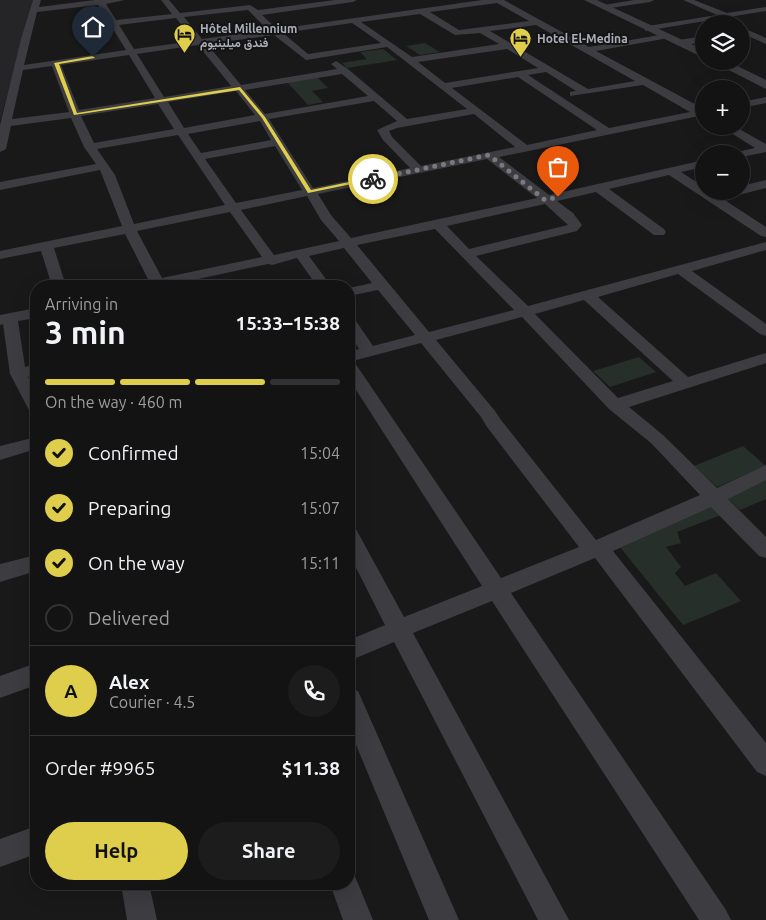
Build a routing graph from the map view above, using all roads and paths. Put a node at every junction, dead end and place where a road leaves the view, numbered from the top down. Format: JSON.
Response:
{"nodes":[{"id":1,"x":122,"y":0,"type":"edge"},
{"id":2,"x":165,"y":0,"type":"edge"},
{"id":3,"x":353,"y":0,"type":"edge"},
{"id":4,"x":424,"y":0,"type":"edge"},
{"id":5,"x":498,"y":0,"type":"edge"},
{"id":6,"x":589,"y":0,"type":"edge"},
{"id":7,"x":650,"y":0,"type":"edge"},
{"id":8,"x":688,"y":0,"type":"edge"},
{"id":9,"x":100,"y":1,"type":"edge"},
{"id":10,"x":304,"y":3,"type":"edge"},
{"id":11,"x":36,"y":5,"type":"edge"},
{"id":12,"x":604,"y":7,"type":"junction"},
{"id":13,"x":441,"y":8,"type":"junction"},
{"id":14,"x":766,"y":9,"type":"edge"},
{"id":15,"x":422,"y":11,"type":"junction"},
{"id":16,"x":255,"y":13,"type":"junction"},
{"id":17,"x":177,"y":15,"type":"junction"},
{"id":18,"x":716,"y":15,"type":"edge"},
{"id":19,"x":744,"y":15,"type":"edge"},
{"id":20,"x":354,"y":20,"type":"junction"},
{"id":21,"x":695,"y":20,"type":"edge"},
{"id":22,"x":537,"y":22,"type":"junction"},
{"id":23,"x":113,"y":23,"type":"junction"},
{"id":24,"x":648,"y":29,"type":"junction"},
{"id":25,"x":759,"y":29,"type":"dead end"},
{"id":26,"x":482,"y":30,"type":"junction"},
{"id":27,"x":750,"y":30,"type":"edge"},
{"id":28,"x":275,"y":32,"type":"junction"},
{"id":29,"x":750,"y":34,"type":"edge"},
{"id":30,"x":663,"y":36,"type":"junction"},
{"id":31,"x":695,"y":41,"type":"edge"},
{"id":32,"x":766,"y":41,"type":"edge"},
{"id":33,"x":201,"y":42,"type":"junction"},
{"id":34,"x":389,"y":44,"type":"junction"},
{"id":35,"x":679,"y":44,"type":"junction"},
{"id":36,"x":506,"y":46,"type":"junction"},
{"id":37,"x":588,"y":50,"type":"junction"},
{"id":38,"x":695,"y":51,"type":"edge"},
{"id":39,"x":130,"y":52,"type":"junction"},
{"id":40,"x":326,"y":54,"type":"junction"},
{"id":41,"x":410,"y":60,"type":"junction"},
{"id":42,"x":56,"y":63,"type":"junction"},
{"id":43,"x":20,"y":68,"type":"junction"},
{"id":44,"x":547,"y":69,"type":"junction"},
{"id":45,"x":735,"y":70,"type":"edge"},
{"id":46,"x":345,"y":71,"type":"junction"},
{"id":47,"x":520,"y":74,"type":"junction"},
{"id":48,"x":644,"y":82,"type":"junction"},
{"id":49,"x":766,"y":85,"type":"edge"},
{"id":50,"x":443,"y":86,"type":"junction"},
{"id":51,"x":240,"y":88,"type":"junction"},
{"id":52,"x":586,"y":92,"type":"junction"},
{"id":53,"x":376,"y":98,"type":"junction"},
{"id":54,"x":556,"y":98,"type":"junction"},
{"id":55,"x":161,"y":100,"type":"junction"},
{"id":56,"x":766,"y":100,"type":"edge"},
{"id":57,"x":750,"y":103,"type":"edge"},
{"id":58,"x":695,"y":109,"type":"edge"},
{"id":59,"x":474,"y":111,"type":"junction"},
{"id":60,"x":76,"y":114,"type":"junction"},
{"id":61,"x":695,"y":115,"type":"edge"},
{"id":62,"x":264,"y":118,"type":"junction"},
{"id":63,"x":7,"y":123,"type":"junction"},
{"id":64,"x":405,"y":123,"type":"junction"},
{"id":65,"x":180,"y":132,"type":"junction"},
{"id":66,"x":607,"y":132,"type":"junction"},
{"id":67,"x":741,"y":135,"type":"edge"},
{"id":68,"x":279,"y":142,"type":"junction"},
{"id":69,"x":90,"y":147,"type":"junction"},
{"id":70,"x":524,"y":148,"type":"junction"},
{"id":71,"x":0,"y":149,"type":"edge"},
{"id":72,"x":766,"y":149,"type":"edge"},
{"id":73,"x":750,"y":152,"type":"edge"},
{"id":74,"x":489,"y":155,"type":"junction"},
{"id":75,"x":198,"y":157,"type":"junction"},
{"id":76,"x":695,"y":165,"type":"edge"},
{"id":77,"x":103,"y":166,"type":"junction"},
{"id":78,"x":418,"y":170,"type":"junction"},
{"id":79,"x":671,"y":171,"type":"junction"},
{"id":80,"x":766,"y":184,"type":"edge"},
{"id":81,"x":0,"y":186,"type":"edge"},
{"id":82,"x":695,"y":187,"type":"edge"},
{"id":83,"x":599,"y":188,"type":"junction"},
{"id":84,"x":750,"y":188,"type":"edge"},
{"id":85,"x":310,"y":192,"type":"junction"},
{"id":86,"x":545,"y":200,"type":"junction"},
{"id":87,"x":715,"y":200,"type":"edge"},
{"id":88,"x":233,"y":208,"type":"junction"},
{"id":89,"x":438,"y":224,"type":"junction"},
{"id":90,"x":129,"y":228,"type":"junction"},
{"id":91,"x":659,"y":232,"type":"dead end"},
{"id":92,"x":766,"y":233,"type":"edge"},
{"id":93,"x":347,"y":242,"type":"junction"},
{"id":94,"x":46,"y":246,"type":"junction"},
{"id":95,"x":766,"y":246,"type":"edge"},
{"id":96,"x":301,"y":254,"type":"junction"},
{"id":97,"x":466,"y":254,"type":"junction"},
{"id":98,"x":0,"y":255,"type":"edge"},
{"id":99,"x":272,"y":260,"type":"junction"},
{"id":100,"x":680,"y":269,"type":"junction"},
{"id":101,"x":57,"y":280,"type":"edge"},
{"id":102,"x":152,"y":280,"type":"edge"},
{"id":103,"x":182,"y":280,"type":"edge"},
{"id":104,"x":320,"y":280,"type":"edge"},
{"id":105,"x":382,"y":285,"type":"junction"},
{"id":106,"x":355,"y":291,"type":"edge"},
{"id":107,"x":587,"y":295,"type":"junction"},
{"id":108,"x":525,"y":312,"type":"junction"},
{"id":109,"x":30,"y":314,"type":"edge"},
{"id":110,"x":5,"y":319,"type":"edge"},
{"id":111,"x":355,"y":330,"type":"edge"},
{"id":112,"x":766,"y":330,"type":"edge"},
{"id":113,"x":425,"y":338,"type":"junction"},
{"id":114,"x":368,"y":351,"type":"junction"},
{"id":115,"x":355,"y":355,"type":"edge"},
{"id":116,"x":766,"y":358,"type":"edge"},
{"id":117,"x":30,"y":371,"type":"edge"},
{"id":118,"x":18,"y":374,"type":"junction"},
{"id":119,"x":355,"y":376,"type":"edge"},
{"id":120,"x":684,"y":382,"type":"junction"},
{"id":121,"x":30,"y":397,"type":"edge"},
{"id":122,"x":615,"y":405,"type":"junction"},
{"id":123,"x":30,"y":445,"type":"edge"},
{"id":124,"x":0,"y":453,"type":"edge"},
{"id":125,"x":766,"y":472,"type":"edge"},
{"id":126,"x":714,"y":498,"type":"junction"},
{"id":127,"x":598,"y":548,"type":"junction"},
{"id":128,"x":766,"y":550,"type":"edge"},
{"id":129,"x":355,"y":562,"type":"edge"},
{"id":130,"x":30,"y":565,"type":"edge"},
{"id":131,"x":0,"y":573,"type":"edge"},
{"id":132,"x":496,"y":590,"type":"junction"},
{"id":133,"x":398,"y":629,"type":"junction"},
{"id":134,"x":355,"y":648,"type":"edge"},
{"id":135,"x":30,"y":676,"type":"edge"},
{"id":136,"x":0,"y":687,"type":"edge"},
{"id":137,"x":355,"y":713,"type":"edge"},
{"id":138,"x":766,"y":763,"type":"edge"},
{"id":139,"x":30,"y":842,"type":"edge"},
{"id":140,"x":0,"y":854,"type":"edge"},
{"id":141,"x":136,"y":890,"type":"edge"},
{"id":142,"x":346,"y":890,"type":"edge"},
{"id":143,"x":142,"y":920,"type":"edge"},
{"id":144,"x":358,"y":920,"type":"edge"},
{"id":145,"x":444,"y":920,"type":"edge"},
{"id":146,"x":554,"y":920,"type":"edge"},
{"id":147,"x":716,"y":920,"type":"edge"}],
"edges":[{"from":1,"to":9,"type":"street"},
{"from":2,"to":17,"type":"street"},
{"from":3,"to":10,"type":"street"},
{"from":4,"to":13,"type":"street"},
{"from":5,"to":13,"type":"street"},
{"from":5,"to":22,"type":"street"},
{"from":6,"to":12,"type":"street"},
{"from":7,"to":12,"type":"street"},
{"from":8,"to":18,"type":"street"},
{"from":9,"to":11,"type":"street"},
{"from":9,"to":23,"type":"street"},
{"from":10,"to":16,"type":"street"},
{"from":11,"to":43,"type":"street"},
{"from":12,"to":24,"type":"street"},
{"from":13,"to":15,"type":"street"},
{"from":14,"to":19,"type":"street"},
{"from":15,"to":20,"type":"street"},
{"from":15,"to":26,"type":"street"},
{"from":16,"to":17,"type":"street"},
{"from":16,"to":28,"type":"street"},
{"from":17,"to":23,"type":"street"},
{"from":17,"to":33,"type":"street"},
{"from":20,"to":28,"type":"street"},
{"from":20,"to":34,"type":"street"},
{"from":21,"to":24,"type":"street"},
{"from":22,"to":26,"type":"street"},
{"from":22,"to":37,"type":"street"},
{"from":23,"to":39,"type":"street"},
{"from":24,"to":30,"type":"street"},
{"from":25,"to":27,"type":"street"},
{"from":26,"to":36,"type":"street"},
{"from":28,"to":33,"type":"street"},
{"from":28,"to":40,"type":"street"},
{"from":29,"to":32,"type":"street"},
{"from":30,"to":35,"type":"street"},
{"from":30,"to":37,"type":"street"},
{"from":31,"to":35,"type":"street"},
{"from":33,"to":39,"type":"street"},
{"from":33,"to":51,"type":"street"},
{"from":34,"to":40,"type":"street"},
{"from":34,"to":41,"type":"street"},
{"from":35,"to":38,"type":"street"},
{"from":36,"to":41,"type":"street"},
{"from":36,"to":44,"type":"street"},
{"from":37,"to":48,"type":"street"},
{"from":39,"to":42,"type":"street"},
{"from":39,"to":55,"type":"street"},
{"from":40,"to":46,"type":"street"},
{"from":41,"to":50,"type":"street"},
{"from":42,"to":43,"type":"street"},
{"from":42,"to":60,"type":"street"},
{"from":43,"to":63,"type":"street"},
{"from":44,"to":47,"type":"street"},
{"from":44,"to":52,"type":"street"},
{"from":45,"to":49,"type":"street"},
{"from":46,"to":51,"type":"street"},
{"from":46,"to":53,"type":"street"},
{"from":47,"to":50,"type":"street"},
{"from":47,"to":54,"type":"street"},
{"from":48,"to":52,"type":"street"},
{"from":48,"to":58,"type":"street"},
{"from":50,"to":59,"type":"street"},
{"from":51,"to":55,"type":"street"},
{"from":51,"to":62,"type":"street"},
{"from":52,"to":54,"type":"street"},
{"from":53,"to":62,"type":"street"},
{"from":53,"to":64,"type":"street"},
{"from":54,"to":66,"type":"street"},
{"from":55,"to":60,"type":"street"},
{"from":55,"to":65,"type":"street"},
{"from":56,"to":57,"type":"street"},
{"from":59,"to":64,"type":"street"},
{"from":59,"to":70,"type":"street"},
{"from":60,"to":63,"type":"street"},
{"from":60,"to":69,"type":"street"},
{"from":61,"to":66,"type":"street"},
{"from":62,"to":65,"type":"street"},
{"from":62,"to":68,"type":"street"},
{"from":63,"to":71,"type":"street"},
{"from":64,"to":78,"type":"street"},
{"from":65,"to":69,"type":"street"},
{"from":65,"to":75,"type":"street"},
{"from":66,"to":70,"type":"street"},
{"from":67,"to":72,"type":"street"},
{"from":68,"to":75,"type":"street"},
{"from":68,"to":85,"type":"street"},
{"from":69,"to":77,"type":"street"},
{"from":70,"to":74,"type":"street"},
{"from":72,"to":73,"type":"street"},
{"from":74,"to":78,"type":"street"},
{"from":74,"to":86,"type":"street"},
{"from":75,"to":88,"type":"street"},
{"from":76,"to":79,"type":"street"},
{"from":77,"to":81,"type":"street"},
{"from":77,"to":90,"type":"street"},
{"from":78,"to":85,"type":"street"},
{"from":79,"to":82,"type":"street"},
{"from":79,"to":83,"type":"street"},
{"from":80,"to":84,"type":"street"},
{"from":83,"to":86,"type":"street"},
{"from":83,"to":91,"type":"street"},
{"from":85,"to":88,"type":"street"},
{"from":85,"to":93,"type":"street"},
{"from":86,"to":89,"type":"street"},
{"from":86,"to":97,"type":"street"},
{"from":87,"to":92,"type":"street"},
{"from":88,"to":90,"type":"street"},
{"from":88,"to":99,"type":"street"},
{"from":89,"to":93,"type":"street"},
{"from":89,"to":97,"type":"street"},
{"from":90,"to":94,"type":"street"},
{"from":90,"to":102,"type":"street"},
{"from":93,"to":96,"type":"street"},
{"from":93,"to":105,"type":"street"},
{"from":94,"to":98,"type":"street"},
{"from":94,"to":101,"type":"street"},
{"from":95,"to":100,"type":"street"},
{"from":96,"to":99,"type":"street"},
{"from":96,"to":104,"type":"street"},
{"from":97,"to":108,"type":"street"},
{"from":99,"to":103,"type":"street"},
{"from":100,"to":107,"type":"street"},
{"from":100,"to":112,"type":"street"},
{"from":105,"to":106,"type":"street"},
{"from":105,"to":113,"type":"street"},
{"from":107,"to":108,"type":"street"},
{"from":107,"to":120,"type":"street"},
{"from":108,"to":113,"type":"street"},
{"from":108,"to":122,"type":"street"},
{"from":109,"to":110,"type":"street"},
{"from":110,"to":118,"type":"street"},
{"from":111,"to":114,"type":"street"},
{"from":113,"to":114,"type":"street"},
{"from":113,"to":127,"type":"street"},
{"from":114,"to":115,"type":"street"},
{"from":116,"to":120,"type":"street"},
{"from":117,"to":118,"type":"street"},
{"from":118,"to":121,"type":"street"},
{"from":119,"to":132,"type":"street"},
{"from":120,"to":122,"type":"street"},
{"from":122,"to":126,"type":"street"},
{"from":123,"to":124,"type":"street"},
{"from":125,"to":126,"type":"street"},
{"from":126,"to":127,"type":"street"},
{"from":126,"to":128,"type":"street"},
{"from":127,"to":132,"type":"street"},
{"from":127,"to":138,"type":"street"},
{"from":129,"to":133,"type":"street"},
{"from":130,"to":131,"type":"street"},
{"from":132,"to":133,"type":"street"},
{"from":132,"to":147,"type":"street"},
{"from":133,"to":134,"type":"street"},
{"from":133,"to":146,"type":"street"},
{"from":135,"to":136,"type":"street"},
{"from":137,"to":145,"type":"street"},
{"from":139,"to":140,"type":"street"},
{"from":141,"to":143,"type":"street"},
{"from":142,"to":144,"type":"street"}]}
